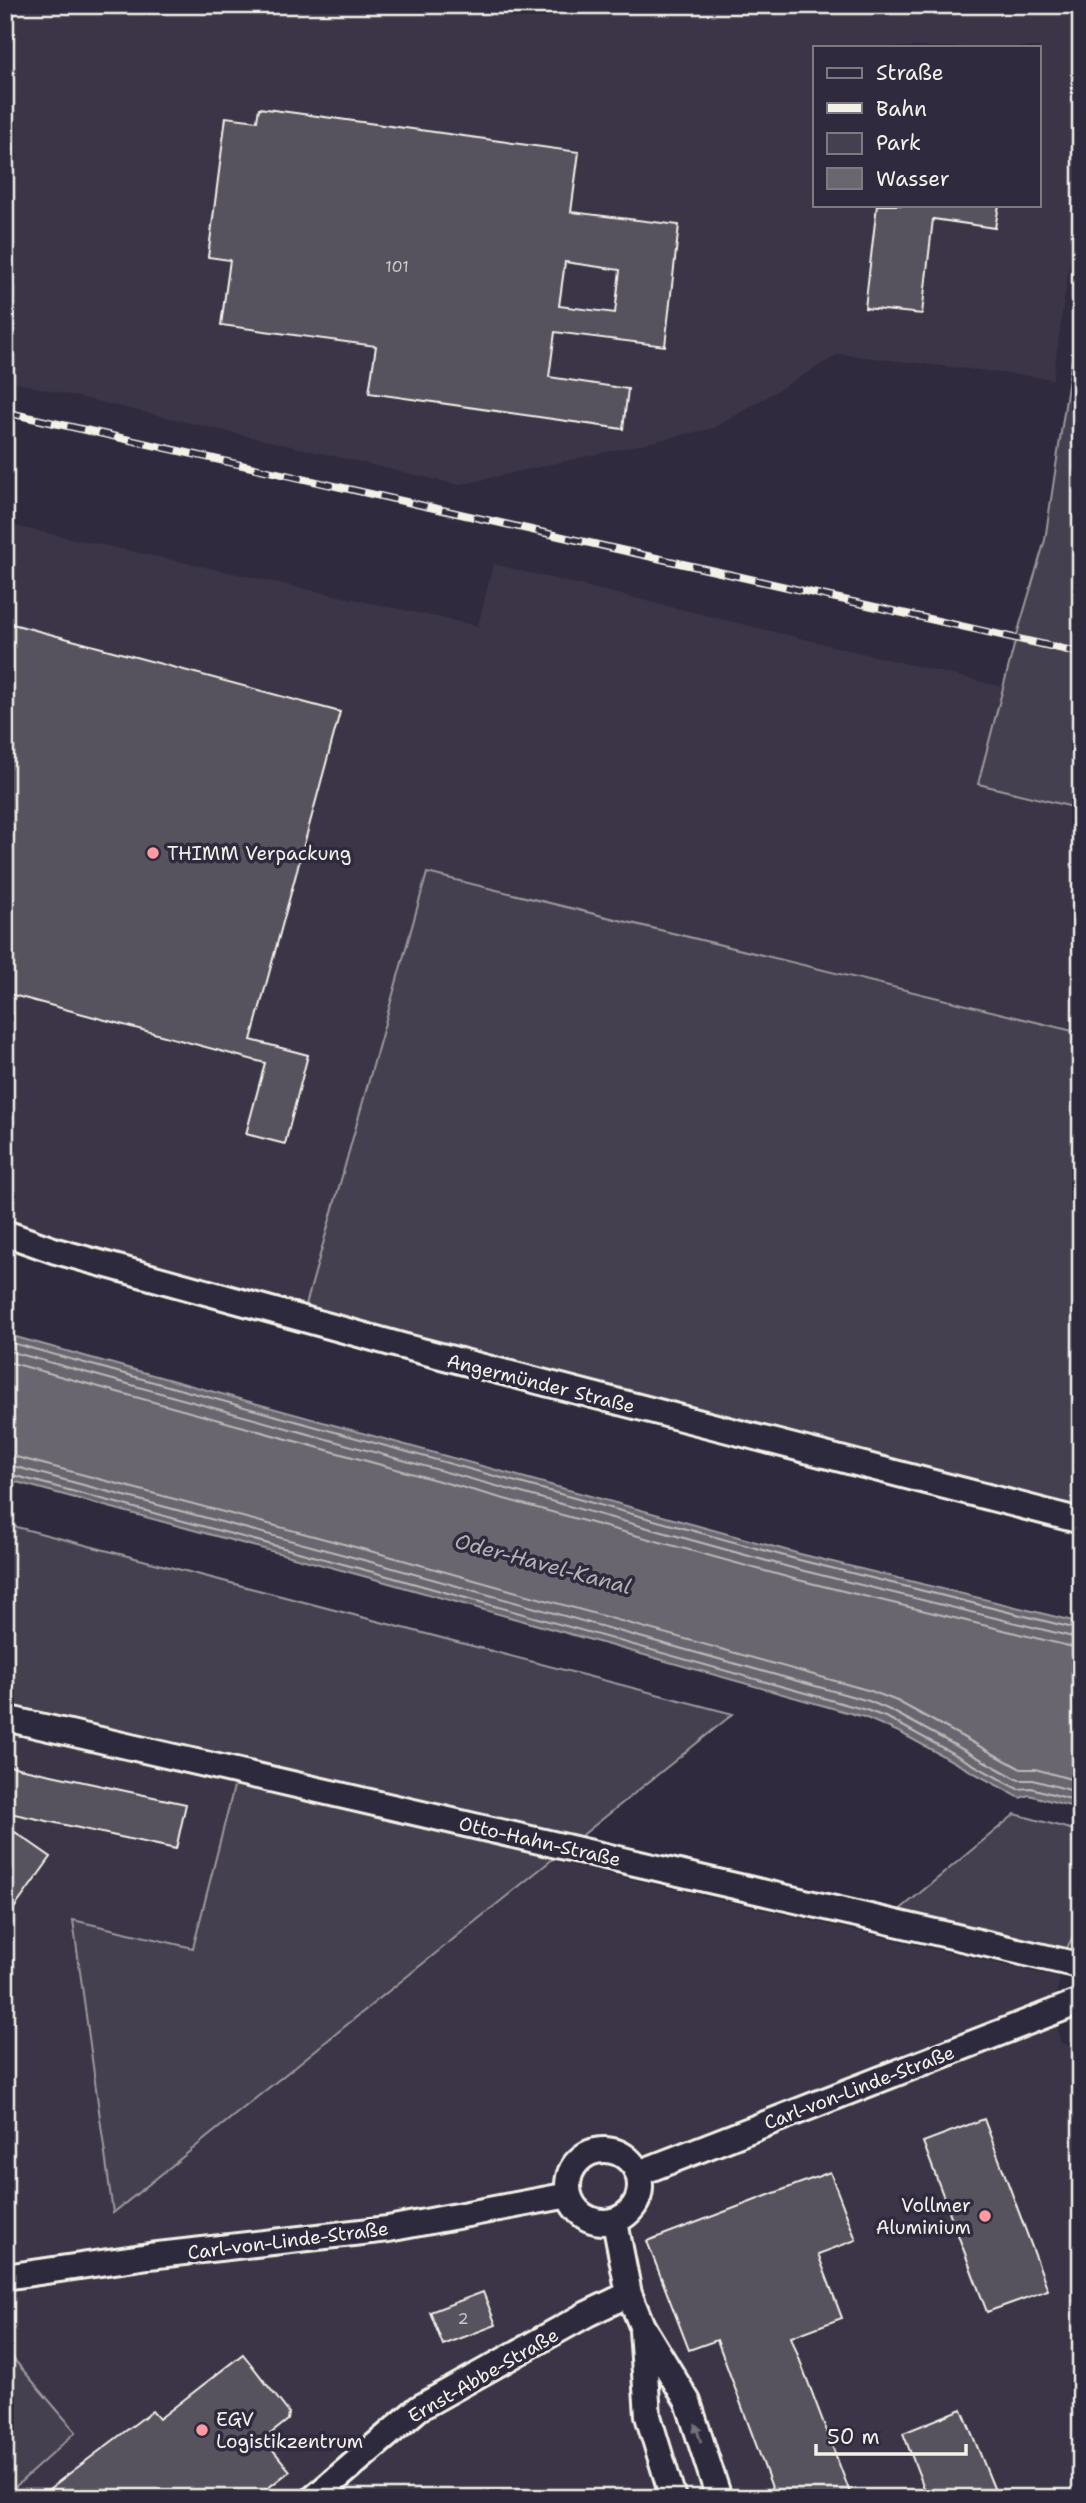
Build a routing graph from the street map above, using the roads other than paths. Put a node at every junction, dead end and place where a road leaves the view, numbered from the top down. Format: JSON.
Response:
{"nodes":[{"id":1,"x":5,"y":1233,"type":"edge"},
{"id":2,"x":1081,"y":1521,"type":"edge"},
{"id":3,"x":5,"y":1718,"type":"edge"},
{"id":4,"x":1078,"y":1955,"type":"edge"},
{"id":5,"x":1080,"y":2004,"type":"edge"},
{"id":6,"x":639,"y":2173,"type":"junction"},
{"id":7,"x":569,"y":2195,"type":"junction"},
{"id":8,"x":615,"y":2222,"type":"junction"},
{"id":9,"x":5,"y":2277,"type":"edge"},
{"id":10,"x":629,"y":2294,"type":"junction"},
{"id":11,"x":642,"y":2326,"type":"junction"},
{"id":12,"x":314,"y":2498,"type":"edge"},
{"id":13,"x":673,"y":2498,"type":"edge"},
{"id":14,"x":719,"y":2498,"type":"edge"}],
"edges":[{"from":1,"to":2,"type":"street","name":"Angermünder Straße"},
{"from":3,"to":4,"type":"street","name":"Otto-Hahn-Straße"},
{"from":4,"to":5,"type":"street","name":"Otto-Hahn-Straße"},
{"from":5,"to":6,"type":"street","name":"Carl-von-Linde-Straße"},
{"from":6,"to":7,"type":"street"},
{"from":6,"to":8,"type":"street"},
{"from":7,"to":8,"type":"street"},
{"from":7,"to":9,"type":"street","name":"Carl-von-Linde-Straße"},
{"from":8,"to":10,"type":"street"},
{"from":10,"to":11,"type":"street"},
{"from":10,"to":12,"type":"street","name":"Ernst-Abbe-Straße"},
{"from":11,"to":13,"type":"street"},
{"from":14,"to":11,"type":"street","one_way":true}]}
